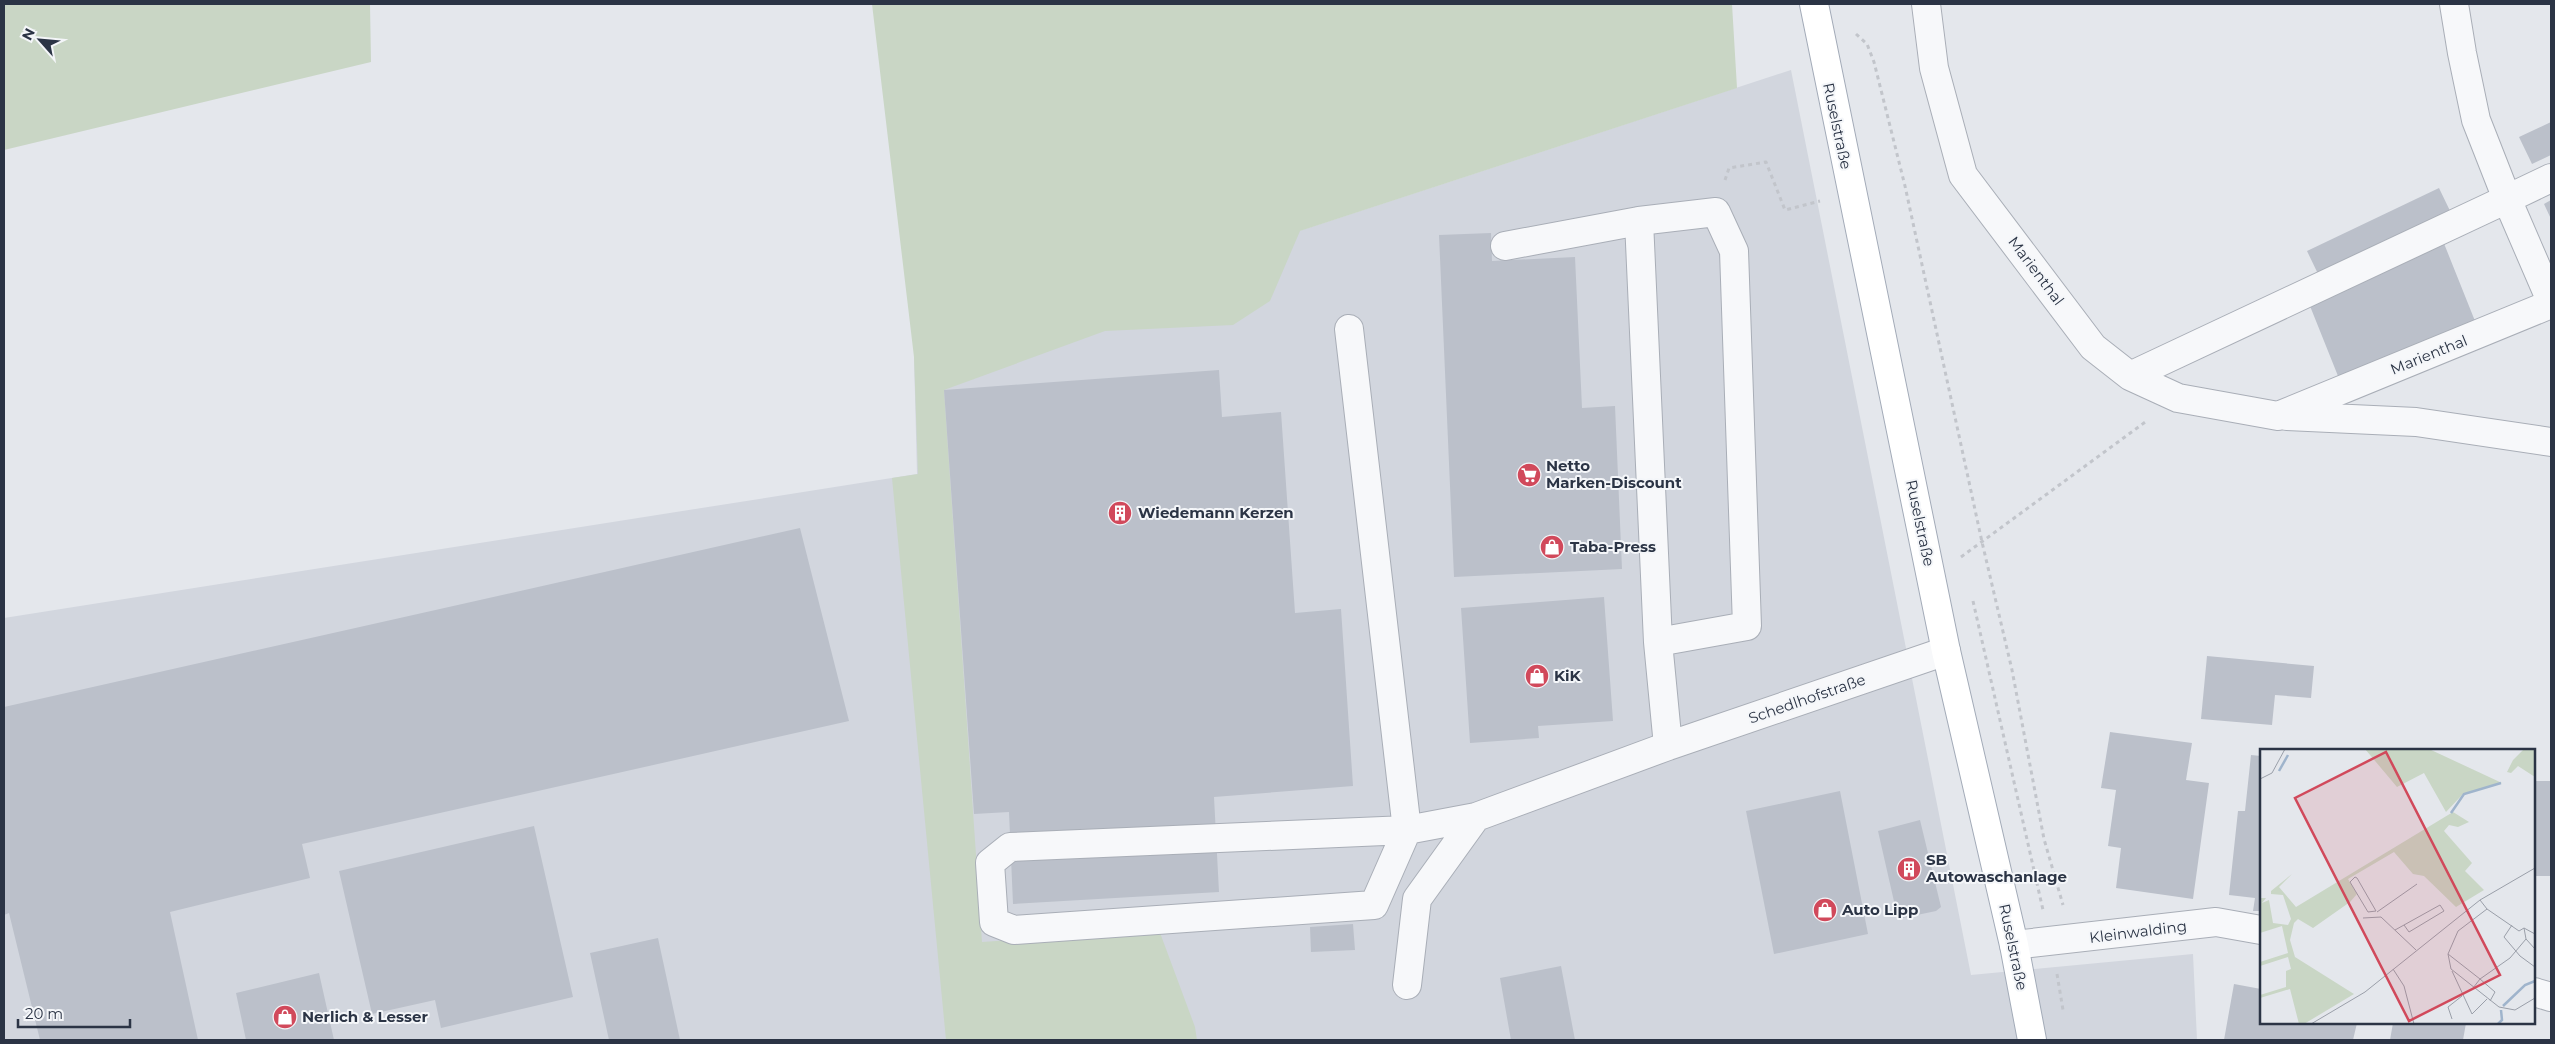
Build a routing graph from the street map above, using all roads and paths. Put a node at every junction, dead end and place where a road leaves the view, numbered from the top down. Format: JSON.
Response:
{"nodes":[{"id":1,"x":1814,"y":4,"type":"edge"},
{"id":2,"x":1926,"y":4,"type":"edge"},
{"id":3,"x":2454,"y":4,"type":"edge"},
{"id":4,"x":1852,"y":29,"type":"dead end"},
{"id":5,"x":2551,"y":178,"type":"edge"},
{"id":6,"x":1851,"y":191,"type":"junction"},
{"id":7,"x":2507,"y":199,"type":"junction"},
{"id":8,"x":1716,"y":212,"type":"junction"},
{"id":9,"x":1639,"y":221,"type":"junction"},
{"id":10,"x":1505,"y":246,"type":"dead end"},
{"id":11,"x":2551,"y":302,"type":"edge"},
{"id":12,"x":1350,"y":329,"type":"dead end"},
{"id":13,"x":2130,"y":376,"type":"junction"},
{"id":14,"x":2178,"y":398,"type":"junction"},
{"id":15,"x":2278,"y":416,"type":"junction"},
{"id":16,"x":2551,"y":442,"type":"edge"},
{"id":17,"x":1982,"y":542,"type":"junction"},
{"id":18,"x":1965,"y":566,"type":"dead end"},
{"id":19,"x":1971,"y":595,"type":"dead end"},
{"id":20,"x":1658,"y":642,"type":"junction"},
{"id":21,"x":1946,"y":651,"type":"junction"},
{"id":22,"x":1668,"y":746,"type":"junction"},
{"id":23,"x":1476,"y":818,"type":"junction"},
{"id":24,"x":1407,"y":830,"type":"junction"},
{"id":25,"x":2038,"y":884,"type":"dead end"},
{"id":26,"x":2260,"y":930,"type":"edge"},
{"id":27,"x":2073,"y":940,"type":"junction"},
{"id":28,"x":2014,"y":946,"type":"junction"},
{"id":29,"x":1407,"y":985,"type":"dead end"},
{"id":30,"x":2535,"y":992,"type":"edge"},
{"id":31,"x":2551,"y":997,"type":"edge"},
{"id":32,"x":2032,"y":1040,"type":"edge"}],
"edges":[{"from":1,"to":6,"type":"main road","name":"Ruselstraße"},
{"from":2,"to":13,"type":"street","name":"Marienthal"},
{"from":3,"to":7,"type":"street"},
{"from":4,"to":17,"type":"path"},
{"from":5,"to":7,"type":"street"},
{"from":6,"to":8,"type":"path"},
{"from":6,"to":21,"type":"main road","name":"Ruselstraße"},
{"from":7,"to":11,"type":"street"},
{"from":7,"to":13,"type":"street"},
{"from":8,"to":9,"type":"street"},
{"from":8,"to":20,"type":"street"},
{"from":9,"to":10,"type":"street"},
{"from":9,"to":20,"type":"street"},
{"from":11,"to":15,"type":"street","name":"Marienthal"},
{"from":12,"to":24,"type":"street"},
{"from":13,"to":14,"type":"street","name":"Marienthal"},
{"from":14,"to":15,"type":"street","name":"Marienthal"},
{"from":14,"to":17,"type":"path"},
{"from":15,"to":16,"type":"street","name":"Marienthal"},
{"from":17,"to":18,"type":"path"},
{"from":17,"to":27,"type":"path"},
{"from":19,"to":25,"type":"path"},
{"from":20,"to":22,"type":"street"},
{"from":21,"to":22,"type":"street","name":"Schedlhofstraße"},
{"from":21,"to":28,"type":"main road","name":"Ruselstraße"},
{"from":22,"to":23,"type":"street","name":"Schedlhofstraße"},
{"from":23,"to":24,"type":"street","name":"Schedlhofstraße"},
{"from":23,"to":29,"type":"street"},
{"from":24,"to":24,"type":"street","name":"Schedlhofstraße"},
{"from":26,"to":27,"type":"street","name":"Kleinwalding"},
{"from":27,"to":28,"type":"street","name":"Kleinwalding"},
{"from":28,"to":32,"type":"main road","name":"Ruselstraße"},
{"from":30,"to":31,"type":"street"}]}
